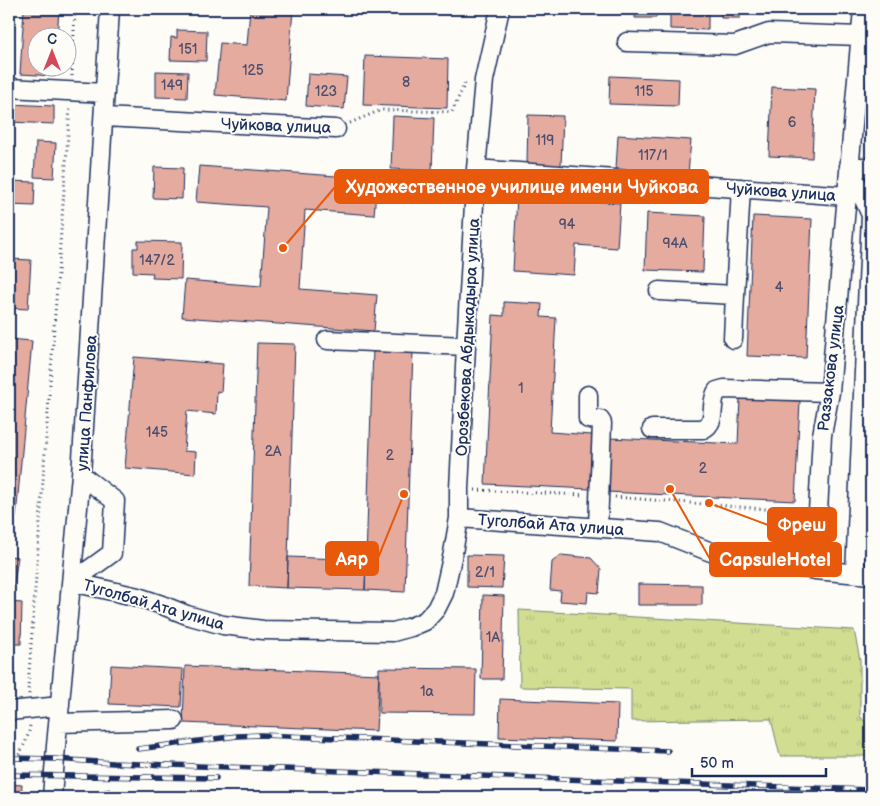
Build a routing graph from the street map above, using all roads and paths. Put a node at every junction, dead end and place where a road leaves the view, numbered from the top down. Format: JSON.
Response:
{"nodes":[{"id":1,"x":75,"y":9,"type":"edge"},
{"id":2,"x":110,"y":9,"type":"edge"},
{"id":3,"x":500,"y":9,"type":"edge"},
{"id":4,"x":863,"y":9,"type":"edge"},
{"id":5,"x":860,"y":36,"type":"junction"},
{"id":6,"x":627,"y":42,"type":"dead end"},
{"id":7,"x":484,"y":80,"type":"junction"},
{"id":8,"x":9,"y":88,"type":"edge"},
{"id":9,"x":71,"y":92,"type":"junction"},
{"id":10,"x":105,"y":93,"type":"junction"},
{"id":11,"x":104,"y":117,"type":"junction"},
{"id":12,"x":336,"y":129,"type":"joint"},
{"id":13,"x":849,"y":166,"type":"junction"},
{"id":14,"x":871,"y":168,"type":"edge"},
{"id":15,"x":476,"y":169,"type":"junction"},
{"id":16,"x":741,"y":188,"type":"junction"},
{"id":17,"x":847,"y":196,"type":"junction"},
{"id":18,"x":659,"y":291,"type":"dead end"},
{"id":19,"x":735,"y":295,"type":"junction"},
{"id":20,"x":733,"y":339,"type":"dead end"},
{"id":21,"x":327,"y":340,"type":"dead end"},
{"id":22,"x":466,"y":346,"type":"junction"},
{"id":23,"x":830,"y":392,"type":"junction"},
{"id":24,"x":588,"y":396,"type":"dead end"},
{"id":25,"x":652,"y":429,"type":"dead end"},
{"id":26,"x":82,"y":475,"type":"junction"},
{"id":27,"x":459,"y":489,"type":"junction"},
{"id":28,"x":599,"y":496,"type":"junction"},
{"id":29,"x":818,"y":513,"type":"junction"},
{"id":30,"x":459,"y":518,"type":"junction"},
{"id":31,"x":598,"y":527,"type":"junction"},
{"id":32,"x":815,"y":570,"type":"junction"},
{"id":33,"x":863,"y":574,"type":"edge"},
{"id":34,"x":72,"y":582,"type":"junction"},
{"id":35,"x":30,"y":710,"type":"junction"},
{"id":36,"x":9,"y":711,"type":"edge"},
{"id":37,"x":59,"y":714,"type":"junction"},
{"id":38,"x":174,"y":720,"type":"dead end"},
{"id":39,"x":9,"y":772,"type":"edge"},
{"id":40,"x":52,"y":797,"type":"edge"}],
"edges":[{"from":1,"to":9,"type":"path"},
{"from":2,"to":10,"type":"street","name":"улица Панфилова"},
{"from":3,"to":7,"type":"street","name":"Орозбекова Абдыкадыра улица"},
{"from":4,"to":5,"type":"street","name":"Раззакова улица"},
{"from":5,"to":6,"type":"street"},
{"from":5,"to":13,"type":"street","name":"Раззакова улица"},
{"from":7,"to":12,"type":"path","name":"Чуйкова улица"},
{"from":7,"to":15,"type":"street","name":"Орозбекова Абдыкадыра улица"},
{"from":8,"to":9,"type":"street"},
{"from":9,"to":10,"type":"street"},
{"from":9,"to":35,"type":"path"},
{"from":10,"to":11,"type":"street","name":"улица Панфилова"},
{"from":11,"to":12,"type":"street","name":"Чуйкова улица"},
{"from":11,"to":26,"type":"street","name":"улица Панфилова"},
{"from":13,"to":14,"type":"street","name":"Чуйкова улица"},
{"from":13,"to":17,"type":"street","name":"Раззакова улица"},
{"from":13,"to":33,"type":"street","name":"Раззакова улица"},
{"from":15,"to":16,"type":"street","name":"Чуйкова улица"},
{"from":15,"to":22,"type":"street","name":"Орозбекова Абдыкадыра улица"},
{"from":16,"to":17,"type":"street","name":"Чуйкова улица"},
{"from":16,"to":19,"type":"street"},
{"from":17,"to":23,"type":"street","name":"Раззакова улица"},
{"from":18,"to":19,"type":"street"},
{"from":19,"to":20,"type":"street"},
{"from":21,"to":22,"type":"street"},
{"from":22,"to":27,"type":"street","name":"Орозбекова Абдыкадыра улица"},
{"from":23,"to":25,"type":"street"},
{"from":23,"to":29,"type":"street","name":"Раззакова улица"},
{"from":24,"to":28,"type":"street"},
{"from":26,"to":34,"type":"street","name":"улица Панфилова"},
{"from":26,"to":34,"type":"street"},
{"from":27,"to":28,"type":"path"},
{"from":27,"to":30,"type":"street","name":"Орозбекова Абдыкадыра улица"},
{"from":28,"to":29,"type":"path"},
{"from":28,"to":31,"type":"street"},
{"from":29,"to":32,"type":"street","name":"Раззакова улица"},
{"from":30,"to":31,"type":"street","name":"Туголбай Ата улица"},
{"from":30,"to":34,"type":"street","name":"Туголбай Ата улица"},
{"from":31,"to":32,"type":"street","name":"Туголбай Ата улица"},
{"from":32,"to":33,"type":"street","name":"Туголбай Ата улица"},
{"from":34,"to":37,"type":"street","name":"улица Панфилова"},
{"from":35,"to":36,"type":"street"},
{"from":35,"to":37,"type":"street"},
{"from":35,"to":39,"type":"path"},
{"from":37,"to":38,"type":"street"},
{"from":37,"to":40,"type":"street","name":"улица Панфилова"}]}
